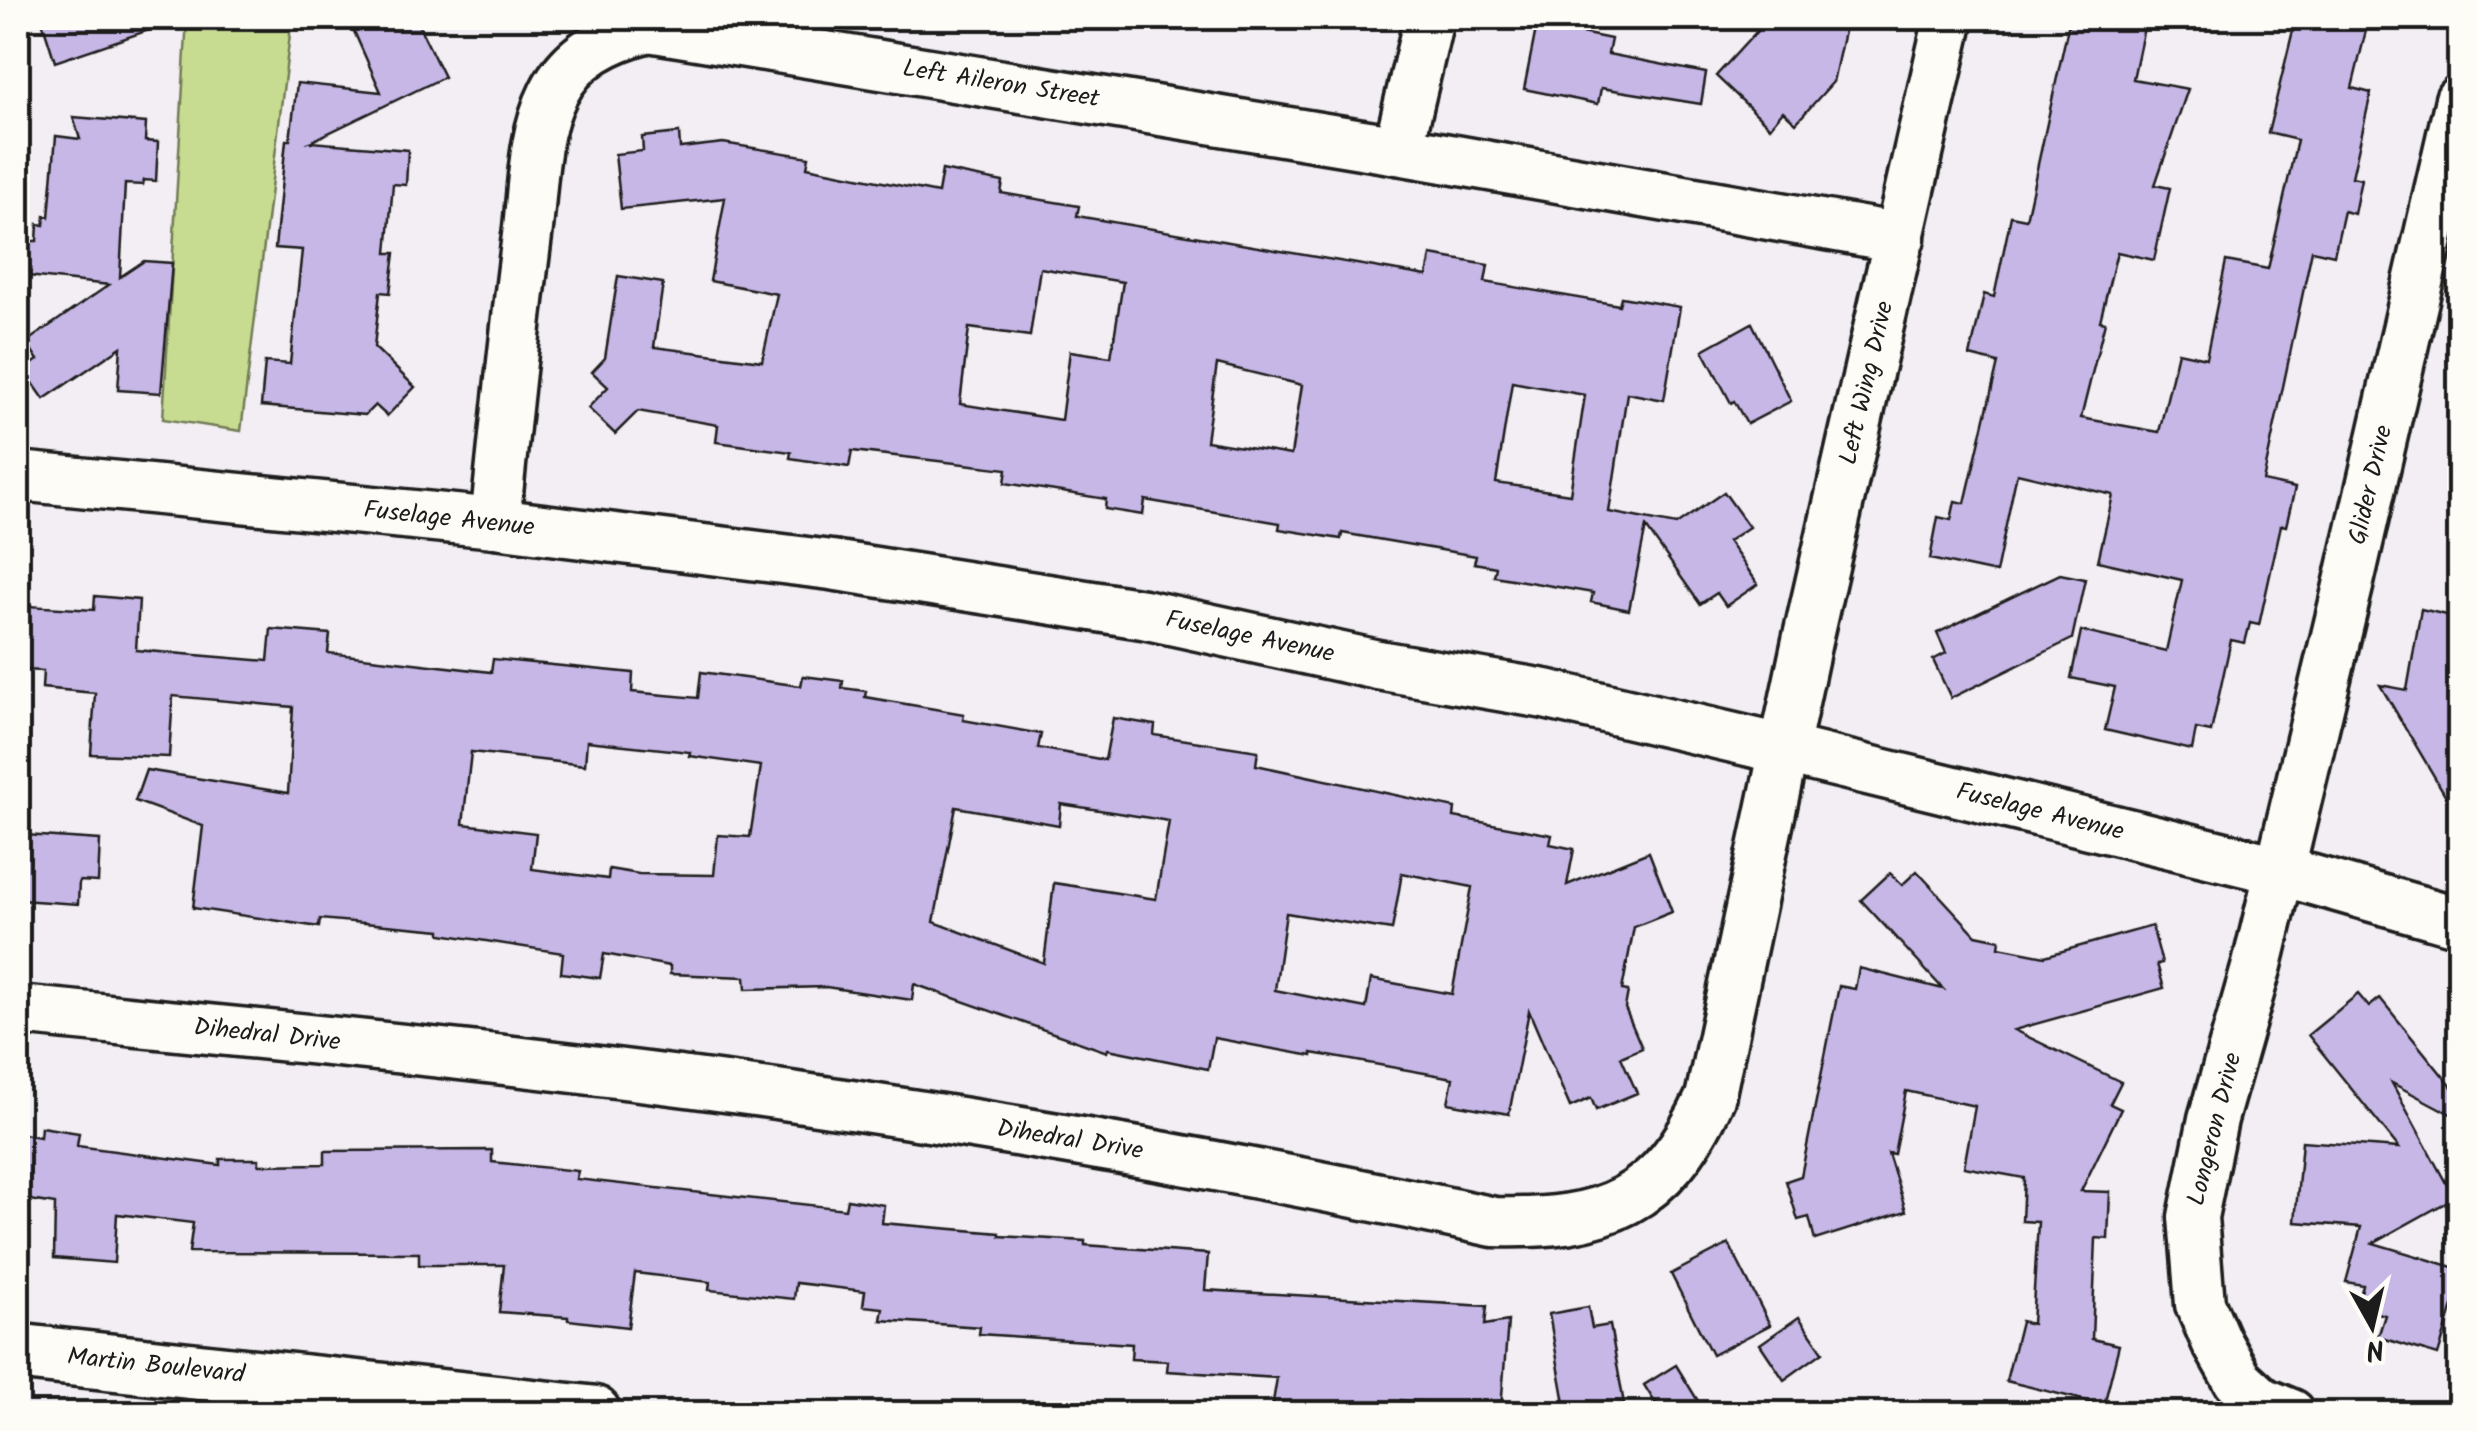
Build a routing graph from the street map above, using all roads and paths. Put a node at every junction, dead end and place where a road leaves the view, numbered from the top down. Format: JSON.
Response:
{"nodes":[{"id":1,"x":1429,"y":18,"type":"edge"},
{"id":2,"x":1949,"y":18,"type":"edge"},
{"id":3,"x":2460,"y":100,"type":"edge"},
{"id":4,"x":1398,"y":150,"type":"junction"},
{"id":5,"x":1900,"y":238,"type":"junction"},
{"id":6,"x":18,"y":476,"type":"edge"},
{"id":7,"x":496,"y":523,"type":"junction"},
{"id":8,"x":1786,"y":750,"type":"junction"},
{"id":9,"x":2278,"y":870,"type":"junction"},
{"id":10,"x":2460,"y":922,"type":"edge"},
{"id":11,"x":18,"y":1010,"type":"edge"},
{"id":12,"x":18,"y":1352,"type":"edge"},
{"id":13,"x":593,"y":1414,"type":"edge"},
{"id":14,"x":2291,"y":1414,"type":"edge"}],
"edges":[{"from":1,"to":4,"type":"street"},
{"from":2,"to":5,"type":"street","name":"Left Wing Drive"},
{"from":3,"to":9,"type":"street","name":"Glider Drive"},
{"from":4,"to":5,"type":"street","name":"Left Aileron Street"},
{"from":4,"to":7,"type":"street","name":"Left Aileron Street"},
{"from":5,"to":8,"type":"street","name":"Left Wing Drive"},
{"from":6,"to":7,"type":"street","name":"Fuselage Avenue"},
{"from":7,"to":8,"type":"street","name":"Fuselage Avenue"},
{"from":8,"to":9,"type":"street","name":"Fuselage Avenue"},
{"from":8,"to":11,"type":"street","name":"Dihedral Drive"},
{"from":9,"to":10,"type":"street","name":"Fuselage Avenue"},
{"from":9,"to":14,"type":"street","name":"Longeron Drive"},
{"from":12,"to":13,"type":"main road","name":"Martin Boulevard"}]}
